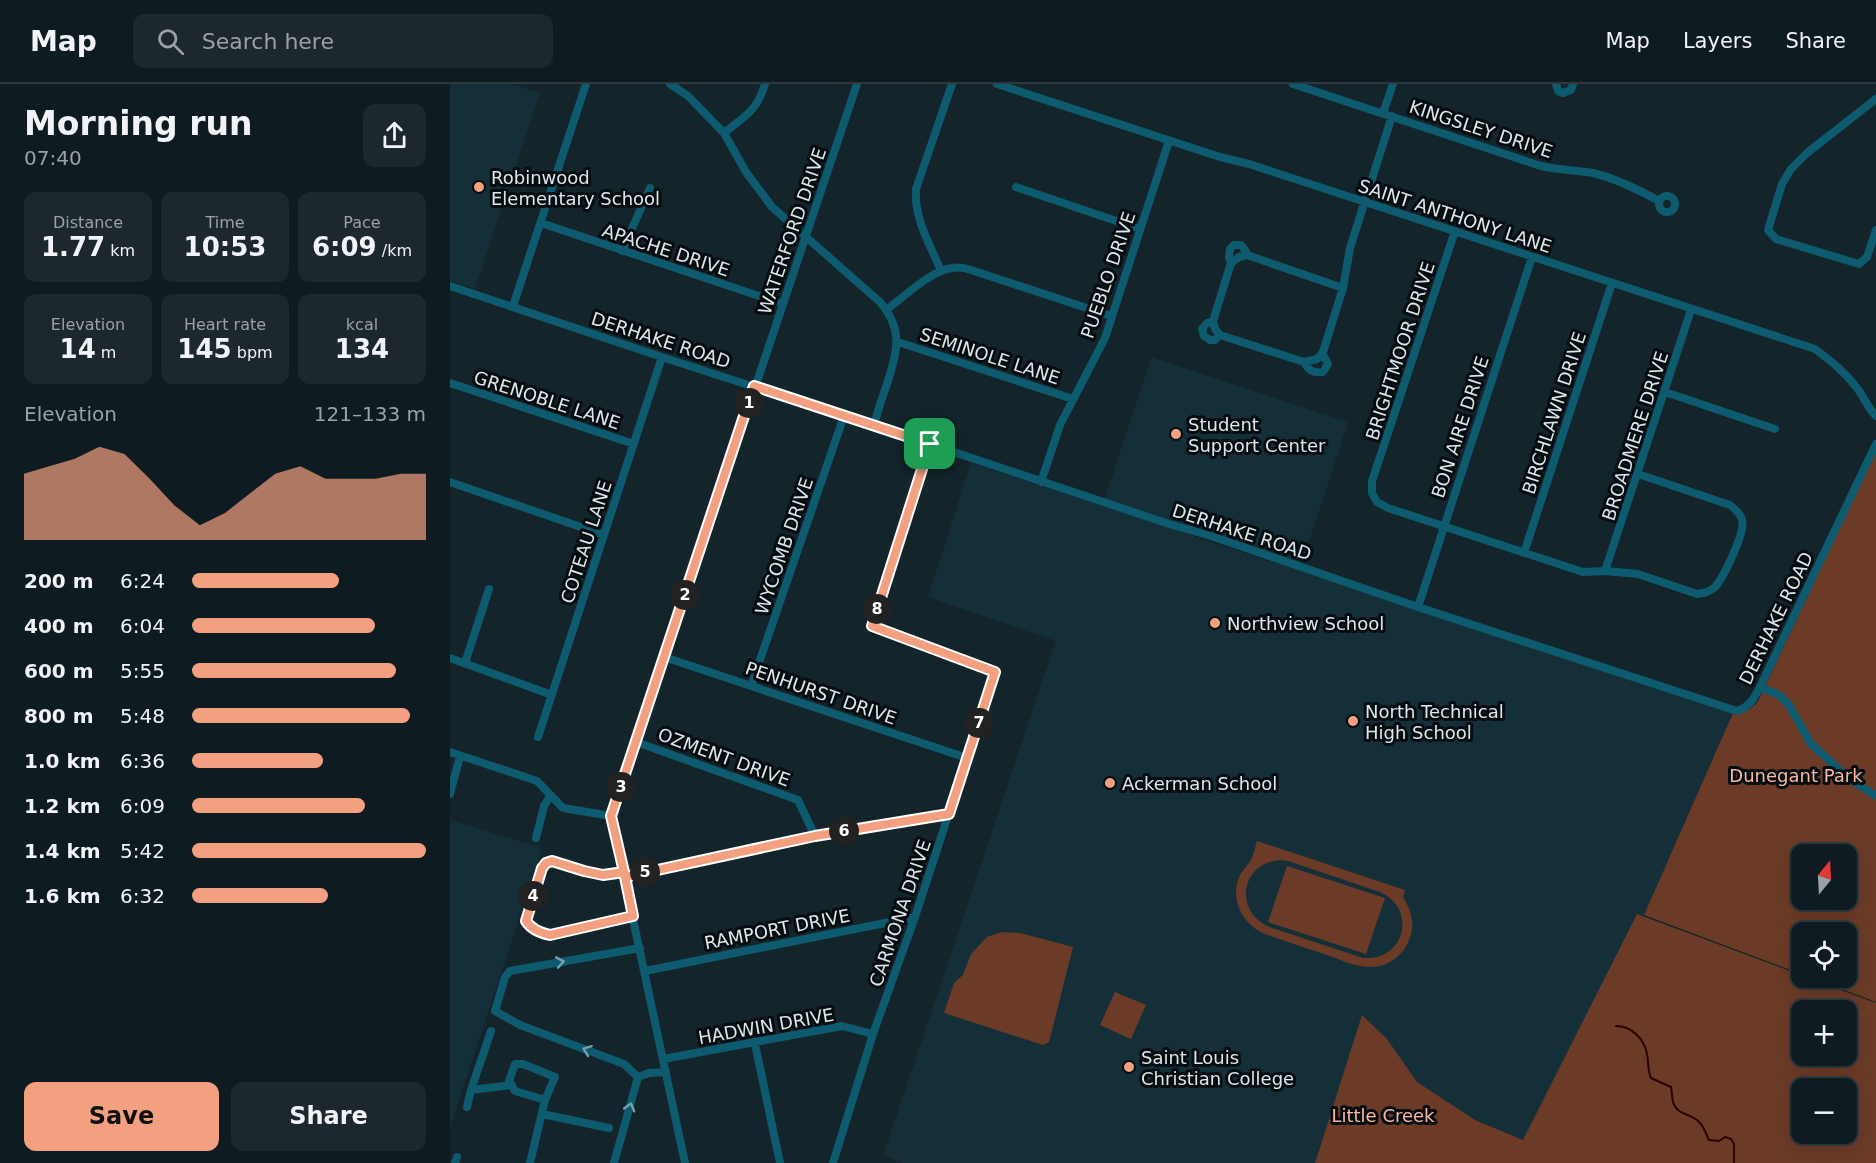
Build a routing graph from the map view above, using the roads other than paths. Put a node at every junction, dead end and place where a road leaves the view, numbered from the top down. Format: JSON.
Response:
{"nodes":[{"id":1,"x":586,"y":84,"type":"edge"},
{"id":2,"x":669,"y":84,"type":"edge"},
{"id":3,"x":765,"y":84,"type":"edge"},
{"id":4,"x":856,"y":84,"type":"edge"},
{"id":5,"x":952,"y":84,"type":"edge"},
{"id":6,"x":998,"y":84,"type":"edge"},
{"id":7,"x":1293,"y":84,"type":"edge"},
{"id":8,"x":1393,"y":84,"type":"edge"},
{"id":9,"x":1556,"y":84,"type":"edge"},
{"id":10,"x":1573,"y":84,"type":"edge"},
{"id":11,"x":1302,"y":85,"type":"edge"},
{"id":12,"x":1876,"y":99,"type":"edge"},
{"id":13,"x":1383,"y":113,"type":"junction"},
{"id":14,"x":1392,"y":116,"type":"junction"},
{"id":15,"x":724,"y":133,"type":"junction"},
{"id":16,"x":1169,"y":141,"type":"junction"},
{"id":17,"x":1016,"y":187,"type":"dead end"},
{"id":18,"x":650,"y":188,"type":"dead end"},
{"id":19,"x":1659,"y":201,"type":"dead end"},
{"id":20,"x":1364,"y":202,"type":"junction"},
{"id":21,"x":541,"y":224,"type":"junction"},
{"id":22,"x":1140,"y":229,"type":"junction"},
{"id":23,"x":1876,"y":230,"type":"edge"},
{"id":24,"x":1455,"y":231,"type":"junction"},
{"id":25,"x":806,"y":236,"type":"junction"},
{"id":26,"x":622,"y":251,"type":"junction"},
{"id":27,"x":1247,"y":255,"type":"junction"},
{"id":28,"x":1532,"y":257,"type":"junction"},
{"id":29,"x":1231,"y":263,"type":"junction"},
{"id":30,"x":941,"y":271,"type":"junction"},
{"id":31,"x":1612,"y":283,"type":"junction"},
{"id":32,"x":450,"y":286,"type":"edge"},
{"id":33,"x":1343,"y":288,"type":"junction"},
{"id":34,"x":783,"y":304,"type":"junction"},
{"id":35,"x":513,"y":306,"type":"junction"},
{"id":36,"x":1691,"y":309,"type":"junction"},
{"id":37,"x":886,"y":310,"type":"junction"},
{"id":38,"x":1111,"y":316,"type":"junction"},
{"id":39,"x":1213,"y":321,"type":"junction"},
{"id":40,"x":1220,"y":335,"type":"junction"},
{"id":41,"x":898,"y":342,"type":"junction"},
{"id":42,"x":1319,"y":356,"type":"junction"},
{"id":43,"x":662,"y":357,"type":"junction"},
{"id":44,"x":1304,"y":362,"type":"junction"},
{"id":45,"x":450,"y":383,"type":"edge"},
{"id":46,"x":754,"y":386,"type":"junction"},
{"id":47,"x":1665,"y":392,"type":"junction"},
{"id":48,"x":1073,"y":399,"type":"junction"},
{"id":49,"x":844,"y":416,"type":"junction"},
{"id":50,"x":1876,"y":416,"type":"edge"},
{"id":51,"x":874,"y":425,"type":"junction"},
{"id":52,"x":1776,"y":429,"type":"dead end"},
{"id":53,"x":634,"y":444,"type":"junction"},
{"id":54,"x":930,"y":444,"type":"junction"},
{"id":55,"x":1876,"y":444,"type":"edge"},
{"id":56,"x":1638,"y":474,"type":"junction"},
{"id":57,"x":450,"y":482,"type":"edge"},
{"id":58,"x":1041,"y":482,"type":"junction"},
{"id":59,"x":1443,"y":527,"type":"junction"},
{"id":60,"x":604,"y":535,"type":"junction"},
{"id":61,"x":1524,"y":553,"type":"junction"},
{"id":62,"x":1605,"y":571,"type":"junction"},
{"id":63,"x":489,"y":589,"type":"dead end"},
{"id":64,"x":1418,"y":607,"type":"junction"},
{"id":65,"x":664,"y":657,"type":"junction"},
{"id":66,"x":450,"y":658,"type":"edge"},
{"id":67,"x":465,"y":663,"type":"junction"},
{"id":68,"x":752,"y":686,"type":"junction"},
{"id":69,"x":1760,"y":687,"type":"junction"},
{"id":70,"x":552,"y":694,"type":"junction"},
{"id":71,"x":538,"y":737,"type":"dead end"},
{"id":72,"x":636,"y":742,"type":"junction"},
{"id":73,"x":450,"y":752,"type":"edge"},
{"id":74,"x":460,"y":756,"type":"junction"},
{"id":75,"x":967,"y":759,"type":"junction"},
{"id":76,"x":450,"y":794,"type":"edge"},
{"id":77,"x":550,"y":795,"type":"junction"},
{"id":78,"x":1876,"y":796,"type":"edge"},
{"id":79,"x":949,"y":814,"type":"junction"},
{"id":80,"x":611,"y":816,"type":"junction"},
{"id":81,"x":815,"y":836,"type":"junction"},
{"id":82,"x":536,"y":838,"type":"dead end"},
{"id":83,"x":624,"y":874,"type":"junction"},
{"id":84,"x":633,"y":916,"type":"junction"},
{"id":85,"x":915,"y":917,"type":"junction"},
{"id":86,"x":640,"y":948,"type":"junction"},
{"id":87,"x":645,"y":971,"type":"junction"},
{"id":88,"x":491,"y":1031,"type":"dead end"},
{"id":89,"x":873,"y":1034,"type":"junction"},
{"id":90,"x":755,"y":1044,"type":"junction"},
{"id":91,"x":663,"y":1059,"type":"junction"},
{"id":92,"x":666,"y":1072,"type":"junction"},
{"id":93,"x":638,"y":1077,"type":"junction"},
{"id":94,"x":512,"y":1085,"type":"junction"},
{"id":95,"x":471,"y":1090,"type":"junction"},
{"id":96,"x":545,"y":1100,"type":"junction"},
{"id":97,"x":467,"y":1107,"type":"dead end"},
{"id":98,"x":542,"y":1114,"type":"junction"},
{"id":99,"x":609,"y":1128,"type":"dead end"},
{"id":100,"x":530,"y":1163,"type":"edge"},
{"id":101,"x":614,"y":1163,"type":"edge"},
{"id":102,"x":685,"y":1163,"type":"edge"},
{"id":103,"x":780,"y":1163,"type":"edge"},
{"id":104,"x":833,"y":1163,"type":"edge"}],
"edges":[{"from":1,"to":21,"type":"street"},
{"from":2,"to":15,"type":"street"},
{"from":3,"to":15,"type":"street"},
{"from":4,"to":25,"type":"street","name":"WATERFORD DRIVE"},
{"from":5,"to":30,"type":"street"},
{"from":6,"to":16,"type":"street","name":"SAINT ANTHONY LANE"},
{"from":7,"to":11,"type":"street","name":"KINGSLEY DRIVE"},
{"from":8,"to":13,"type":"street"},
{"from":9,"to":10,"type":"street"},
{"from":11,"to":13,"type":"street","name":"KINGSLEY DRIVE"},
{"from":12,"to":23,"type":"street"},
{"from":13,"to":14,"type":"street","name":"KINGSLEY DRIVE"},
{"from":14,"to":19,"type":"street","name":"KINGSLEY DRIVE"},
{"from":14,"to":20,"type":"street"},
{"from":15,"to":25,"type":"street"},
{"from":16,"to":20,"type":"street","name":"SAINT ANTHONY LANE"},
{"from":16,"to":22,"type":"street","name":"PUEBLO DRIVE"},
{"from":17,"to":22,"type":"street"},
{"from":18,"to":26,"type":"street"},
{"from":20,"to":24,"type":"street","name":"SAINT ANTHONY LANE"},
{"from":20,"to":33,"type":"street"},
{"from":21,"to":26,"type":"street","name":"APACHE DRIVE"},
{"from":21,"to":35,"type":"street"},
{"from":22,"to":38,"type":"street","name":"PUEBLO DRIVE"},
{"from":24,"to":28,"type":"street","name":"SAINT ANTHONY LANE"},
{"from":24,"to":59,"type":"street","name":"BRIGHTMOOR DRIVE"},
{"from":25,"to":34,"type":"street","name":"WATERFORD DRIVE"},
{"from":25,"to":37,"type":"street"},
{"from":26,"to":34,"type":"street","name":"APACHE DRIVE"},
{"from":27,"to":29,"type":"street"},
{"from":27,"to":29,"type":"street"},
{"from":27,"to":33,"type":"street"},
{"from":28,"to":31,"type":"street","name":"SAINT ANTHONY LANE"},
{"from":28,"to":59,"type":"street","name":"BON AIRE DRIVE"},
{"from":29,"to":39,"type":"street"},
{"from":30,"to":37,"type":"street"},
{"from":30,"to":38,"type":"street"},
{"from":31,"to":36,"type":"street","name":"SAINT ANTHONY LANE"},
{"from":31,"to":61,"type":"street","name":"BIRCHLAWN DRIVE"},
{"from":32,"to":35,"type":"street","name":"DERHAKE ROAD"},
{"from":33,"to":42,"type":"street"},
{"from":34,"to":46,"type":"street","name":"WATERFORD DRIVE"},
{"from":35,"to":43,"type":"street","name":"DERHAKE ROAD"},
{"from":36,"to":47,"type":"street","name":"BROADMERE DRIVE"},
{"from":36,"to":50,"type":"street","name":"SAINT ANTHONY LANE"},
{"from":37,"to":41,"type":"street"},
{"from":38,"to":48,"type":"street","name":"PUEBLO DRIVE"},
{"from":39,"to":40,"type":"street"},
{"from":39,"to":40,"type":"street"},
{"from":40,"to":44,"type":"street"},
{"from":41,"to":48,"type":"street","name":"SEMINOLE LANE"},
{"from":41,"to":51,"type":"street"},
{"from":42,"to":44,"type":"street"},
{"from":42,"to":44,"type":"street"},
{"from":43,"to":46,"type":"street","name":"DERHAKE ROAD"},
{"from":43,"to":53,"type":"street","name":"COTEAU LANE"},
{"from":45,"to":53,"type":"street","name":"GRENOBLE LANE"},
{"from":46,"to":49,"type":"street","name":"DERHAKE ROAD"},
{"from":46,"to":65,"type":"street","name":"WATERFORD DRIVE"},
{"from":47,"to":52,"type":"street"},
{"from":47,"to":56,"type":"street","name":"BROADMERE DRIVE"},
{"from":48,"to":58,"type":"street","name":"PUEBLO DRIVE"},
{"from":49,"to":51,"type":"street","name":"DERHAKE ROAD"},
{"from":49,"to":68,"type":"street","name":"WYCOMB DRIVE"},
{"from":51,"to":54,"type":"street","name":"DERHAKE ROAD"},
{"from":53,"to":60,"type":"street","name":"COTEAU LANE"},
{"from":54,"to":58,"type":"street","name":"DERHAKE ROAD"},
{"from":54,"to":75,"type":"street","name":"CARMONA DRIVE"},
{"from":55,"to":69,"type":"street","name":"DERHAKE ROAD"},
{"from":56,"to":62,"type":"street","name":"BROADMERE DRIVE"},
{"from":56,"to":62,"type":"street"},
{"from":57,"to":60,"type":"street"},
{"from":58,"to":64,"type":"street","name":"DERHAKE ROAD"},
{"from":59,"to":61,"type":"street"},
{"from":59,"to":64,"type":"street","name":"BON AIRE DRIVE"},
{"from":60,"to":70,"type":"street","name":"COTEAU LANE"},
{"from":61,"to":62,"type":"street"},
{"from":63,"to":67,"type":"street"},
{"from":64,"to":69,"type":"street","name":"DERHAKE ROAD"},
{"from":65,"to":68,"type":"street","name":"PENHURST DRIVE"},
{"from":65,"to":72,"type":"street","name":"WATERFORD DRIVE"},
{"from":66,"to":67,"type":"street"},
{"from":67,"to":70,"type":"street"},
{"from":68,"to":75,"type":"street","name":"PENHURST DRIVE"},
{"from":69,"to":78,"type":"street"},
{"from":70,"to":71,"type":"street","name":"COTEAU LANE"},
{"from":72,"to":80,"type":"street","name":"WATERFORD DRIVE"},
{"from":72,"to":81,"type":"street","name":"OZMENT DRIVE"},
{"from":73,"to":74,"type":"street"},
{"from":74,"to":76,"type":"street"},
{"from":74,"to":77,"type":"street"},
{"from":75,"to":79,"type":"street","name":"CARMONA DRIVE"},
{"from":77,"to":80,"type":"street"},
{"from":77,"to":82,"type":"street"},
{"from":79,"to":81,"type":"street"},
{"from":79,"to":85,"type":"street","name":"CARMONA DRIVE"},
{"from":80,"to":83,"type":"street"},
{"from":81,"to":83,"type":"street"},
{"from":83,"to":84,"type":"street"},
{"from":83,"to":84,"type":"street"},
{"from":84,"to":86,"type":"street"},
{"from":85,"to":87,"type":"street","name":"RAMPORT DRIVE"},
{"from":85,"to":89,"type":"street","name":"CARMONA DRIVE"},
{"from":86,"to":87,"type":"street"},
{"from":93,"to":86,"type":"street","one_way":true},
{"from":87,"to":91,"type":"street"},
{"from":88,"to":95,"type":"street"},
{"from":89,"to":90,"type":"street","name":"HADWIN DRIVE"},
{"from":89,"to":104,"type":"street","name":"CARMONA DRIVE"},
{"from":90,"to":91,"type":"street","name":"HADWIN DRIVE"},
{"from":90,"to":103,"type":"street"},
{"from":91,"to":92,"type":"street"},
{"from":92,"to":93,"type":"street"},
{"from":92,"to":102,"type":"street"},
{"from":101,"to":93,"type":"street","one_way":true},
{"from":94,"to":95,"type":"street"},
{"from":94,"to":96,"type":"street"},
{"from":94,"to":96,"type":"street"},
{"from":95,"to":97,"type":"street"},
{"from":96,"to":98,"type":"street"},
{"from":98,"to":99,"type":"street"},
{"from":98,"to":100,"type":"street"}]}
